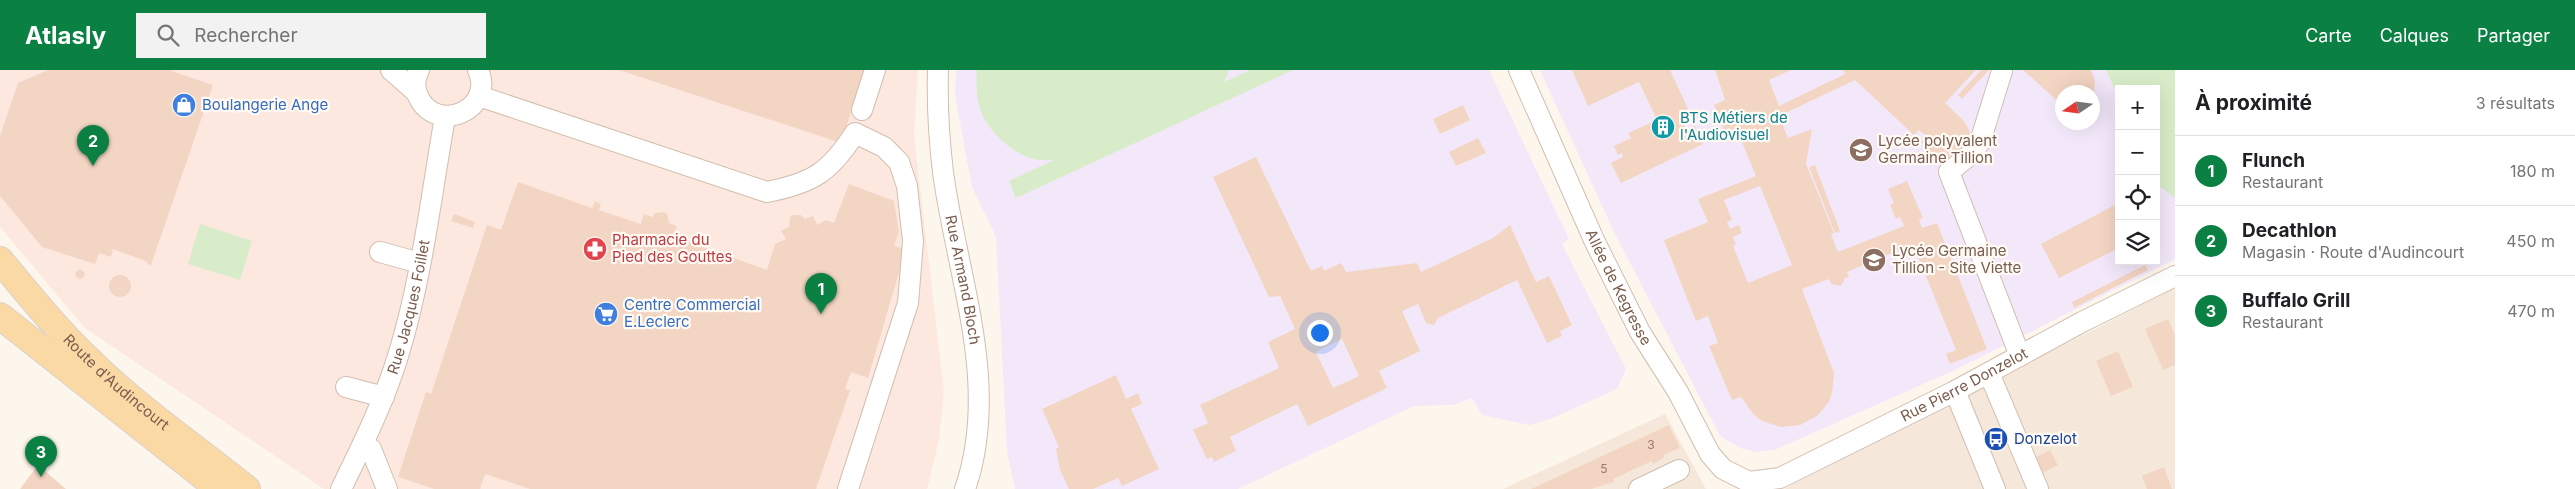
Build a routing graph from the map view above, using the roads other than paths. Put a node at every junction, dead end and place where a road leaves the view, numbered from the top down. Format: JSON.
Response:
{"nodes":[{"id":1,"x":392,"y":70,"type":"edge"},
{"id":2,"x":419,"y":70,"type":"edge"},
{"id":3,"x":478,"y":70,"type":"edge"},
{"id":4,"x":875,"y":70,"type":"edge"},
{"id":5,"x":938,"y":70,"type":"edge"},
{"id":6,"x":1519,"y":70,"type":"edge"},
{"id":7,"x":2002,"y":71,"type":"edge"},
{"id":8,"x":416,"y":92,"type":"junction"},
{"id":9,"x":479,"y":96,"type":"junction"},
{"id":10,"x":862,"y":110,"type":"dead end"},
{"id":11,"x":445,"y":117,"type":"junction"},
{"id":12,"x":380,"y":252,"type":"dead end"},
{"id":13,"x":0,"y":260,"type":"edge"},
{"id":14,"x":420,"y":263,"type":"junction"},
{"id":15,"x":2175,"y":276,"type":"edge"},
{"id":16,"x":0,"y":316,"type":"edge"},
{"id":17,"x":0,"y":330,"type":"edge"},
{"id":18,"x":2020,"y":356,"type":"junction"},
{"id":19,"x":1989,"y":373,"type":"junction"},
{"id":20,"x":82,"y":383,"type":"junction"},
{"id":21,"x":346,"y":386,"type":"dead end"},
{"id":22,"x":1955,"y":391,"type":"junction"},
{"id":23,"x":384,"y":397,"type":"junction"},
{"id":24,"x":140,"y":406,"type":"junction"},
{"id":25,"x":362,"y":444,"type":"junction"},
{"id":26,"x":1679,"y":470,"type":"dead end"},
{"id":27,"x":1749,"y":482,"type":"joint"},
{"id":28,"x":218,"y":489,"type":"edge"},
{"id":29,"x":247,"y":489,"type":"edge"},
{"id":30,"x":267,"y":489,"type":"edge"},
{"id":31,"x":341,"y":489,"type":"edge"},
{"id":32,"x":387,"y":489,"type":"edge"},
{"id":33,"x":848,"y":489,"type":"edge"},
{"id":34,"x":965,"y":489,"type":"edge"},
{"id":35,"x":1639,"y":489,"type":"edge"},
{"id":36,"x":1995,"y":489,"type":"edge"},
{"id":37,"x":2038,"y":489,"type":"edge"}],
"edges":[{"from":1,"to":8,"type":"street"},
{"from":2,"to":8,"type":"street"},
{"from":3,"to":9,"type":"street"},
{"from":4,"to":10,"type":"street"},
{"from":5,"to":34,"type":"street","name":"Rue Armand Bloch"},
{"from":6,"to":27,"type":"street","name":"Allée de Kegresse"},
{"from":7,"to":18,"type":"street"},
{"from":8,"to":11,"type":"street"},
{"from":9,"to":11,"type":"street"},
{"from":9,"to":33,"type":"street"},
{"from":11,"to":14,"type":"street","name":"Rue Jacques Foillet"},
{"from":12,"to":14,"type":"street"},
{"from":13,"to":24,"type":"main road","name":"Route d'Audincourt"},
{"from":14,"to":23,"type":"street","name":"Rue Jacques Foillet"},
{"from":15,"to":18,"type":"street","name":"Rue Pierre Donzelot"},
{"from":16,"to":20,"type":"main road","name":"Route d'Audincourt"},
{"from":17,"to":20,"type":"main road"},
{"from":18,"to":19,"type":"street","name":"Rue Pierre Donzelot"},
{"from":19,"to":22,"type":"street","name":"Rue Pierre Donzelot"},
{"from":19,"to":37,"type":"street"},
{"from":20,"to":28,"type":"main road","name":"Route d'Audincourt"},
{"from":21,"to":23,"type":"street"},
{"from":22,"to":27,"type":"street","name":"Rue Pierre Donzelot"},
{"from":22,"to":36,"type":"street"},
{"from":23,"to":25,"type":"street","name":"Rue Jacques Foillet"},
{"from":24,"to":29,"type":"main road","name":"Route d'Audincourt"},
{"from":24,"to":30,"type":"main road"},
{"from":25,"to":31,"type":"street","name":"Rue Jacques Foillet"},
{"from":25,"to":32,"type":"street"},
{"from":26,"to":35,"type":"street"}]}
